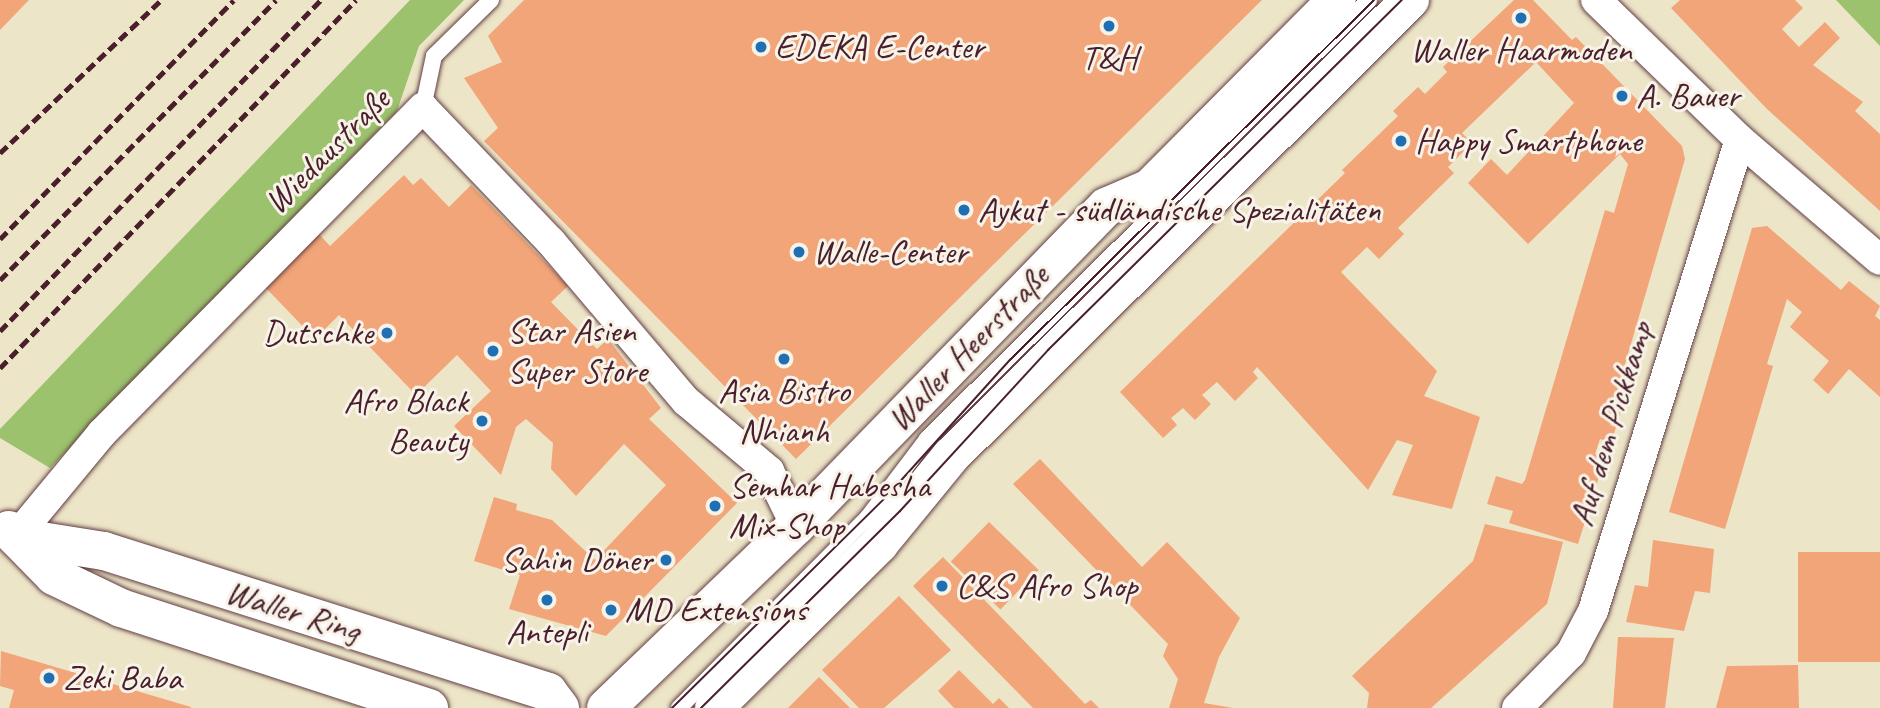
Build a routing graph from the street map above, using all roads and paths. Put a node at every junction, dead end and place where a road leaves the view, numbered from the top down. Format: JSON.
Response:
{"nodes":[{"id":1,"x":491,"y":0,"type":"edge"},
{"id":2,"x":1337,"y":0,"type":"edge"},
{"id":3,"x":1369,"y":0,"type":"edge"},
{"id":4,"x":1410,"y":0,"type":"edge"},
{"id":5,"x":1596,"y":0,"type":"edge"},
{"id":6,"x":424,"y":108,"type":"junction"},
{"id":7,"x":1740,"y":141,"type":"junction"},
{"id":8,"x":1880,"y":260,"type":"edge"},
{"id":9,"x":796,"y":526,"type":"junction"},
{"id":10,"x":5,"y":537,"type":"edge"},
{"id":11,"x":429,"y":708,"type":"edge"},
{"id":12,"x":560,"y":708,"type":"edge"},
{"id":13,"x":606,"y":708,"type":"edge"},
{"id":14,"x":679,"y":708,"type":"edge"},
{"id":15,"x":714,"y":708,"type":"edge"},
{"id":16,"x":1517,"y":708,"type":"edge"}],
"edges":[{"from":1,"to":6,"type":"lane"},
{"from":2,"to":9,"type":"main road","name":"Waller Heerstraße"},
{"from":3,"to":14,"type":"lane"},
{"from":4,"to":15,"type":"main road","name":"Waller Heerstraße"},
{"from":5,"to":7,"type":"street"},
{"from":6,"to":9,"type":"street","name":"Wiedaustraße"},
{"from":6,"to":10,"type":"street","name":"Wiedaustraße"},
{"from":7,"to":8,"type":"street"},
{"from":7,"to":16,"type":"street","name":"Auf dem Pickkamp"},
{"from":9,"to":13,"type":"main road","name":"Waller Heerstraße"},
{"from":10,"to":11,"type":"main road","name":"Waller Ring"},
{"from":10,"to":12,"type":"main road","name":"Waller Ring"}]}
